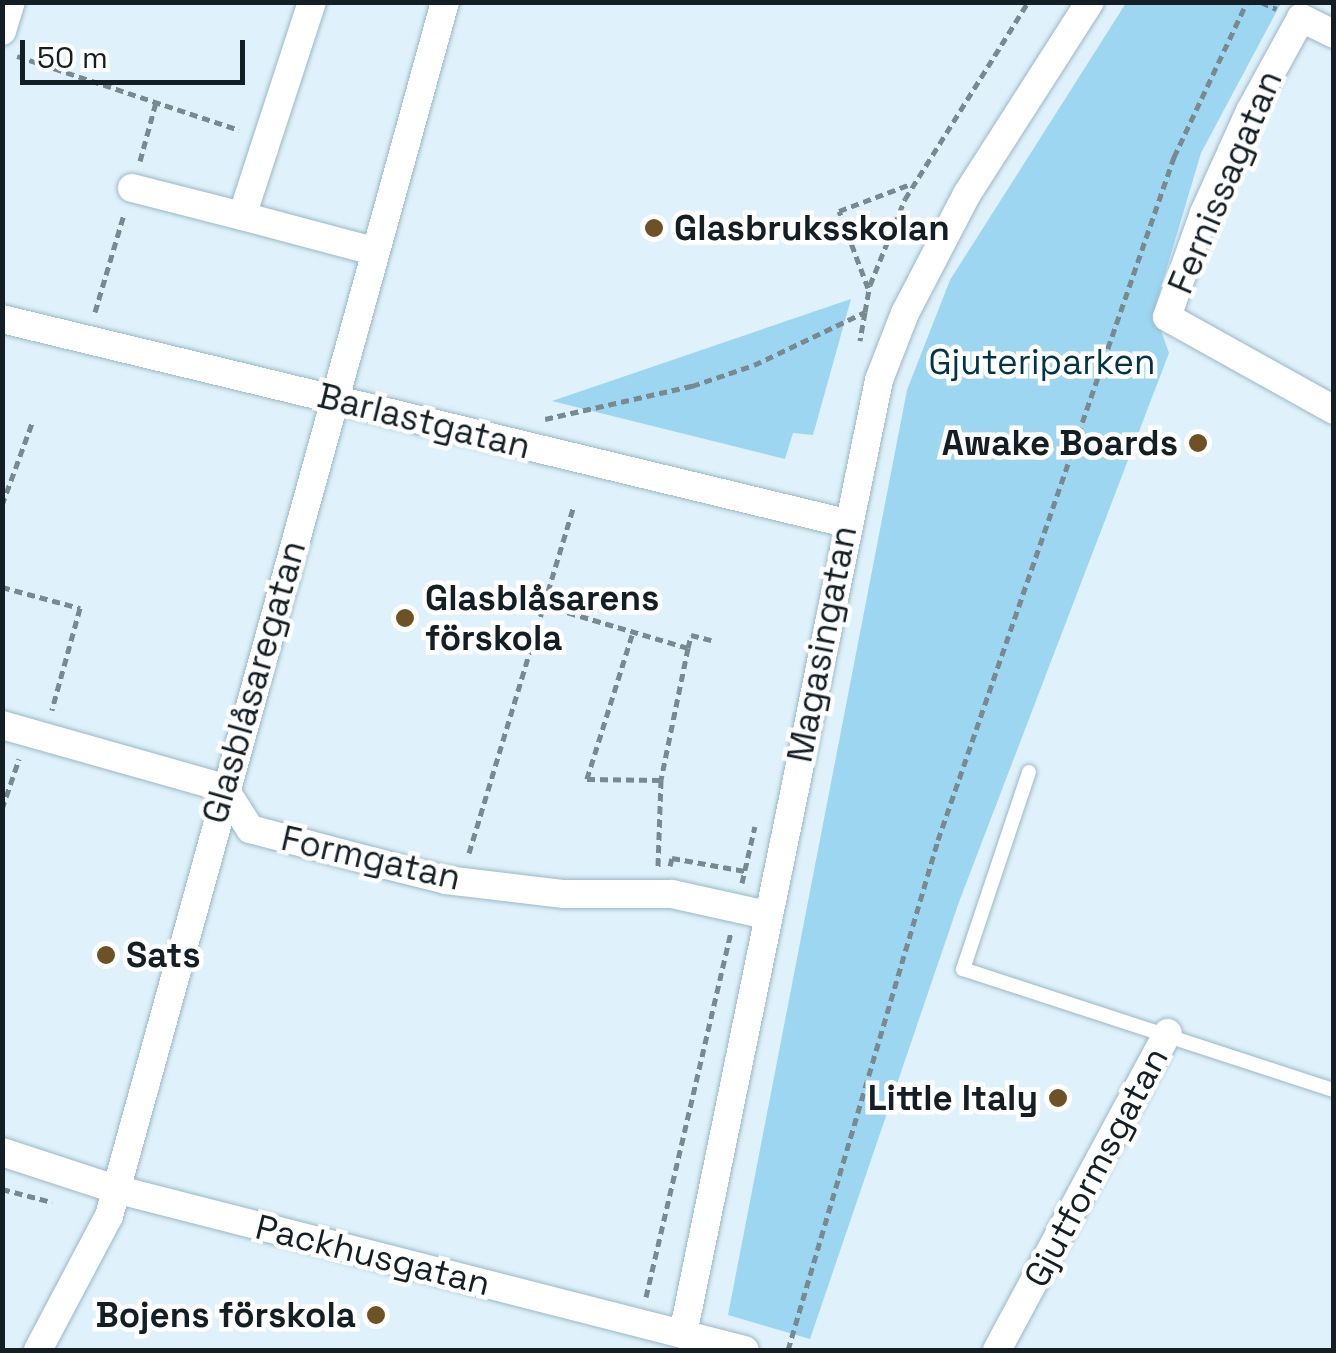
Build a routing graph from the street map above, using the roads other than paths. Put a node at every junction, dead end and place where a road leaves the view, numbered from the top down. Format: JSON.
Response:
{"nodes":[{"id":1,"x":11,"y":2,"type":"edge"},
{"id":2,"x":312,"y":2,"type":"edge"},
{"id":3,"x":444,"y":2,"type":"edge"},
{"id":4,"x":1090,"y":2,"type":"edge"},
{"id":5,"x":2,"y":31,"type":"edge"},
{"id":6,"x":1334,"y":34,"type":"edge"},
{"id":7,"x":132,"y":188,"type":"dead end"},
{"id":8,"x":242,"y":216,"type":"junction"},
{"id":9,"x":374,"y":251,"type":"junction"},
{"id":10,"x":2,"y":320,"type":"edge"},
{"id":11,"x":333,"y":399,"type":"junction"},
{"id":12,"x":1334,"y":410,"type":"edge"},
{"id":13,"x":846,"y":523,"type":"junction"},
{"id":14,"x":25,"y":731,"type":"edge"},
{"id":15,"x":1029,"y":772,"type":"dead end"},
{"id":16,"x":224,"y":788,"type":"junction"},
{"id":17,"x":768,"y":915,"type":"junction"},
{"id":18,"x":1168,"y":1032,"type":"junction"},
{"id":19,"x":1334,"y":1090,"type":"edge"},
{"id":20,"x":2,"y":1152,"type":"edge"},
{"id":21,"x":115,"y":1188,"type":"junction"},
{"id":22,"x":683,"y":1334,"type":"junction"},
{"id":23,"x":38,"y":1350,"type":"edge"},
{"id":24,"x":745,"y":1350,"type":"edge"},
{"id":25,"x":997,"y":1350,"type":"edge"}],
"edges":[{"from":1,"to":5,"type":"street"},
{"from":2,"to":8,"type":"street"},
{"from":3,"to":9,"type":"street","name":"Glasblåsaregatan"},
{"from":4,"to":13,"type":"street","name":"Magasingatan"},
{"from":6,"to":12,"type":"street","name":"Fernissagatan"},
{"from":7,"to":8,"type":"street"},
{"from":8,"to":9,"type":"street"},
{"from":9,"to":11,"type":"street","name":"Glasblåsaregatan"},
{"from":10,"to":11,"type":"street","name":"Barlastgatan"},
{"from":11,"to":13,"type":"street","name":"Barlastgatan"},
{"from":11,"to":16,"type":"street","name":"Glasblåsaregatan"},
{"from":13,"to":17,"type":"street","name":"Magasingatan"},
{"from":14,"to":16,"type":"street"},
{"from":15,"to":18,"type":"lane"},
{"from":16,"to":17,"type":"street","name":"Formgatan"},
{"from":16,"to":21,"type":"street","name":"Glasblåsaregatan"},
{"from":17,"to":22,"type":"street","name":"Magasingatan"},
{"from":18,"to":19,"type":"lane","name":"Gjutformsgatan"},
{"from":18,"to":25,"type":"street","name":"Gjutformsgatan"},
{"from":20,"to":21,"type":"street","name":"Packhusgatan"},
{"from":21,"to":22,"type":"street","name":"Packhusgatan"},
{"from":21,"to":23,"type":"street","name":"Glasblåsaregatan"},
{"from":22,"to":24,"type":"street","name":"Packhusgatan"}]}
